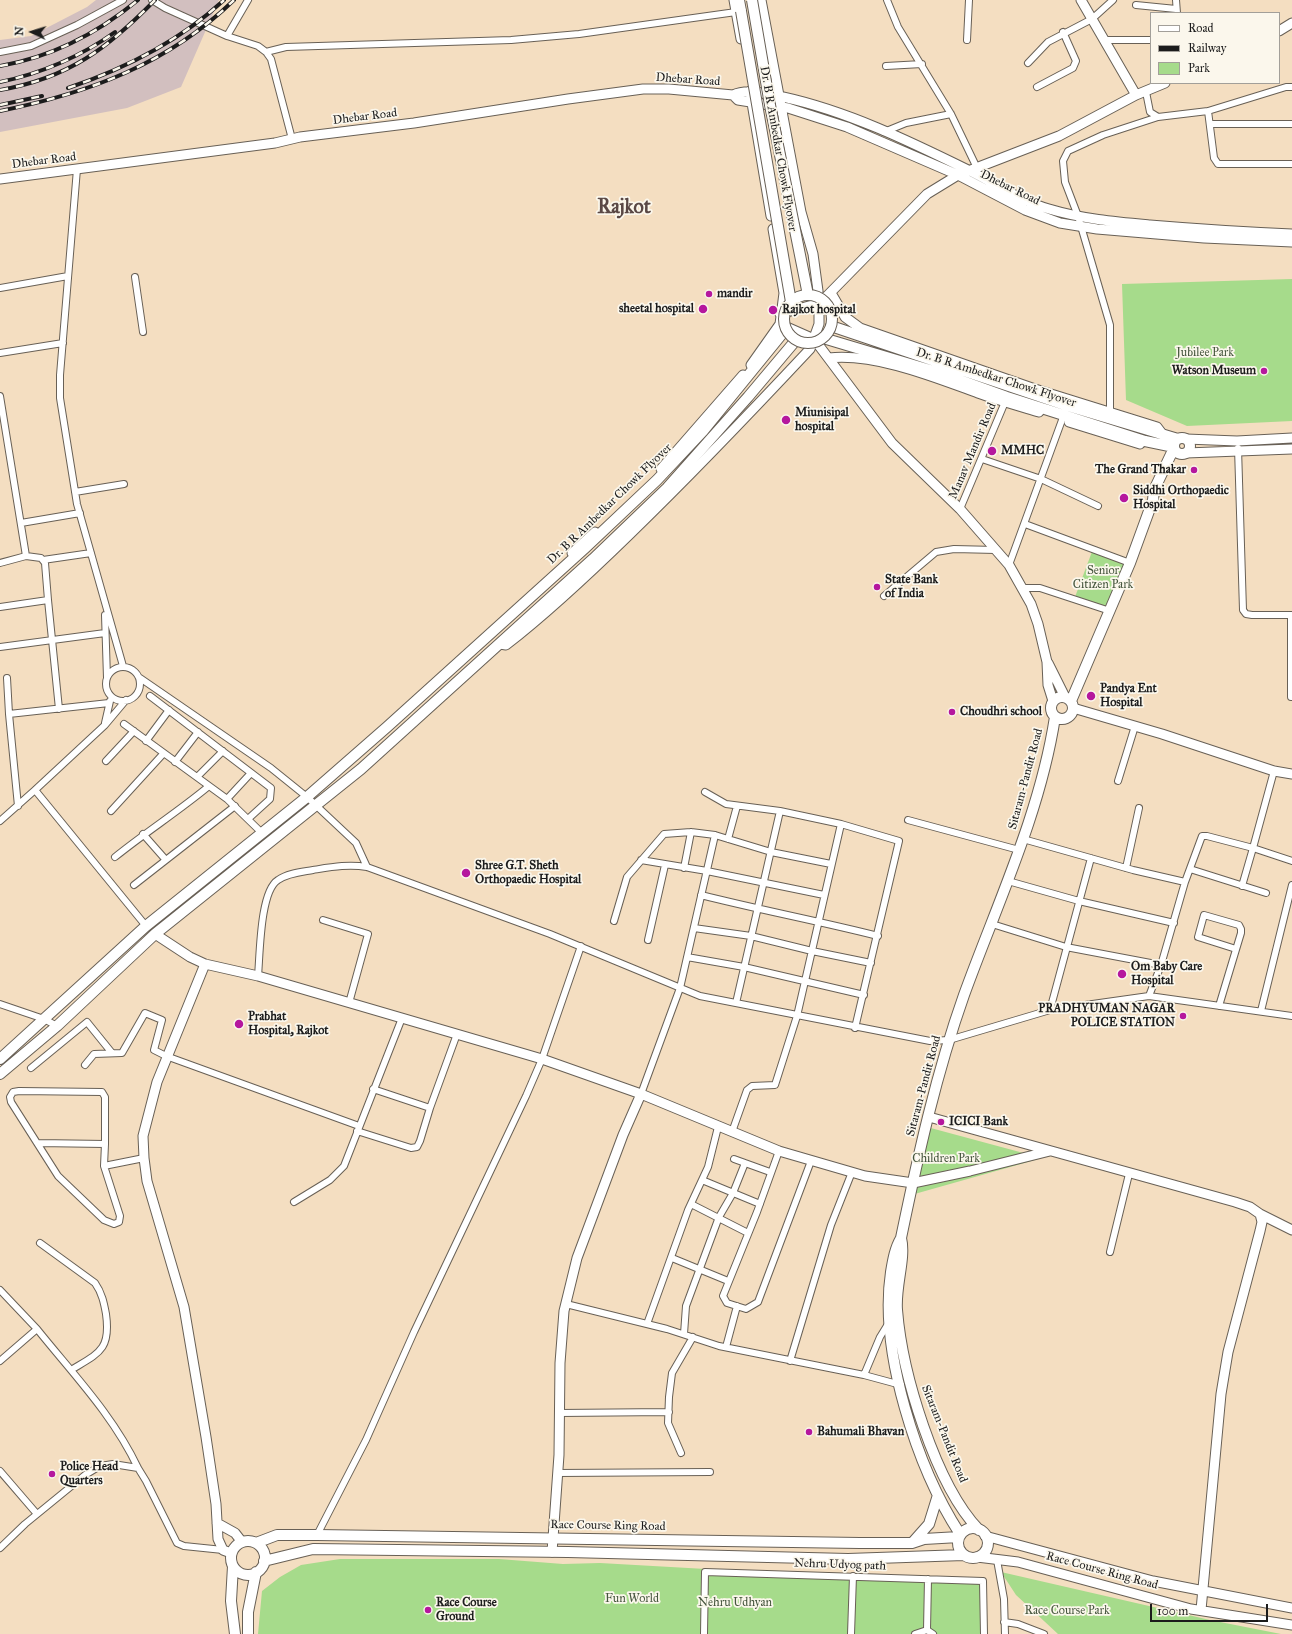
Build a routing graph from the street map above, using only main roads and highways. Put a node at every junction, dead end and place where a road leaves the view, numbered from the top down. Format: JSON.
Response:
{"nodes":[{"id":1,"x":739,"y":0,"type":"edge"},
{"id":2,"x":752,"y":0,"type":"edge"},
{"id":3,"x":808,"y":295,"type":"junction"},
{"id":4,"x":791,"y":302,"type":"junction"},
{"id":5,"x":831,"y":326,"type":"junction"},
{"id":6,"x":783,"y":327,"type":"junction"},
{"id":7,"x":818,"y":338,"type":"junction"},
{"id":8,"x":796,"y":340,"type":"junction"},
{"id":9,"x":1161,"y":439,"type":"junction"},
{"id":10,"x":1070,"y":702,"type":"junction"},
{"id":11,"x":1060,"y":718,"type":"junction"},
{"id":12,"x":0,"y":1059,"type":"edge"},
{"id":13,"x":0,"y":1074,"type":"edge"},
{"id":14,"x":901,"y":1238,"type":"junction"},
{"id":15,"x":904,"y":1385,"type":"junction"},
{"id":16,"x":938,"y":1495,"type":"junction"},
{"id":17,"x":982,"y":1533,"type":"junction"},
{"id":18,"x":960,"y":1536,"type":"junction"},
{"id":19,"x":256,"y":1543,"type":"junction"},
{"id":20,"x":912,"y":1543,"type":"junction"},
{"id":21,"x":964,"y":1555,"type":"junction"},
{"id":22,"x":264,"y":1561,"type":"junction"},
{"id":23,"x":233,"y":1566,"type":"junction"},
{"id":24,"x":256,"y":1572,"type":"junction"},
{"id":25,"x":235,"y":1634,"type":"edge"},
{"id":26,"x":248,"y":1634,"type":"edge"}],
"edges":[{"from":1,"to":4,"type":"main road","name":"Dr. B R Ambedkar Chowk Flyover","bridge":true},
{"from":2,"to":3,"type":"main road","name":"Dr. B R Ambedkar Chowk Flyover","bridge":true},
{"from":3,"to":4,"type":"main road","bridge":true},
{"from":3,"to":5,"type":"main road","bridge":true},
{"from":4,"to":6,"type":"main road","name":"Dr. B R Ambedkar Chowk Flyover","bridge":true},
{"from":5,"to":7,"type":"main road","bridge":true},
{"from":5,"to":9,"type":"main road","name":"Dr. B R Ambedkar Chowk Flyover"},
{"from":6,"to":8,"type":"main road","bridge":true},
{"from":6,"to":12,"type":"main road","name":"Dr. B R Ambedkar Chowk Flyover"},
{"from":7,"to":8,"type":"main road","name":"Dr. B R Ambedkar Chowk Flyover","bridge":true},
{"from":7,"to":9,"type":"main road","name":"Dr. B R Ambedkar Chowk Flyover"},
{"from":8,"to":13,"type":"main road"},
{"from":9,"to":10,"type":"main road"},
{"from":10,"to":11,"type":"main road"},
{"from":10,"to":11,"type":"main road"},
{"from":11,"to":14,"type":"main road","name":"Sitaram-Pandit Road"},
{"from":14,"to":15,"type":"main road","name":"Sitaram-Pandit Road"},
{"from":14,"to":15,"type":"main road"},
{"from":15,"to":16,"type":"main road"},
{"from":15,"to":17,"type":"main road","name":"Sitaram-Pandit Road"},
{"from":16,"to":18,"type":"main road"},
{"from":16,"to":20,"type":"main road"},
{"from":17,"to":18,"type":"main road"},
{"from":17,"to":21,"type":"main road"},
{"from":18,"to":20,"type":"main road","name":"Race Course Ring Road"},
{"from":18,"to":21,"type":"main road"},
{"from":19,"to":20,"type":"main road","name":"Race Course Ring Road"},
{"from":19,"to":22,"type":"main road"},
{"from":19,"to":23,"type":"main road"},
{"from":21,"to":22,"type":"main road"},
{"from":22,"to":24,"type":"main road"},
{"from":23,"to":24,"type":"main road"},
{"from":23,"to":25,"type":"main road"},
{"from":24,"to":26,"type":"main road"}]}
